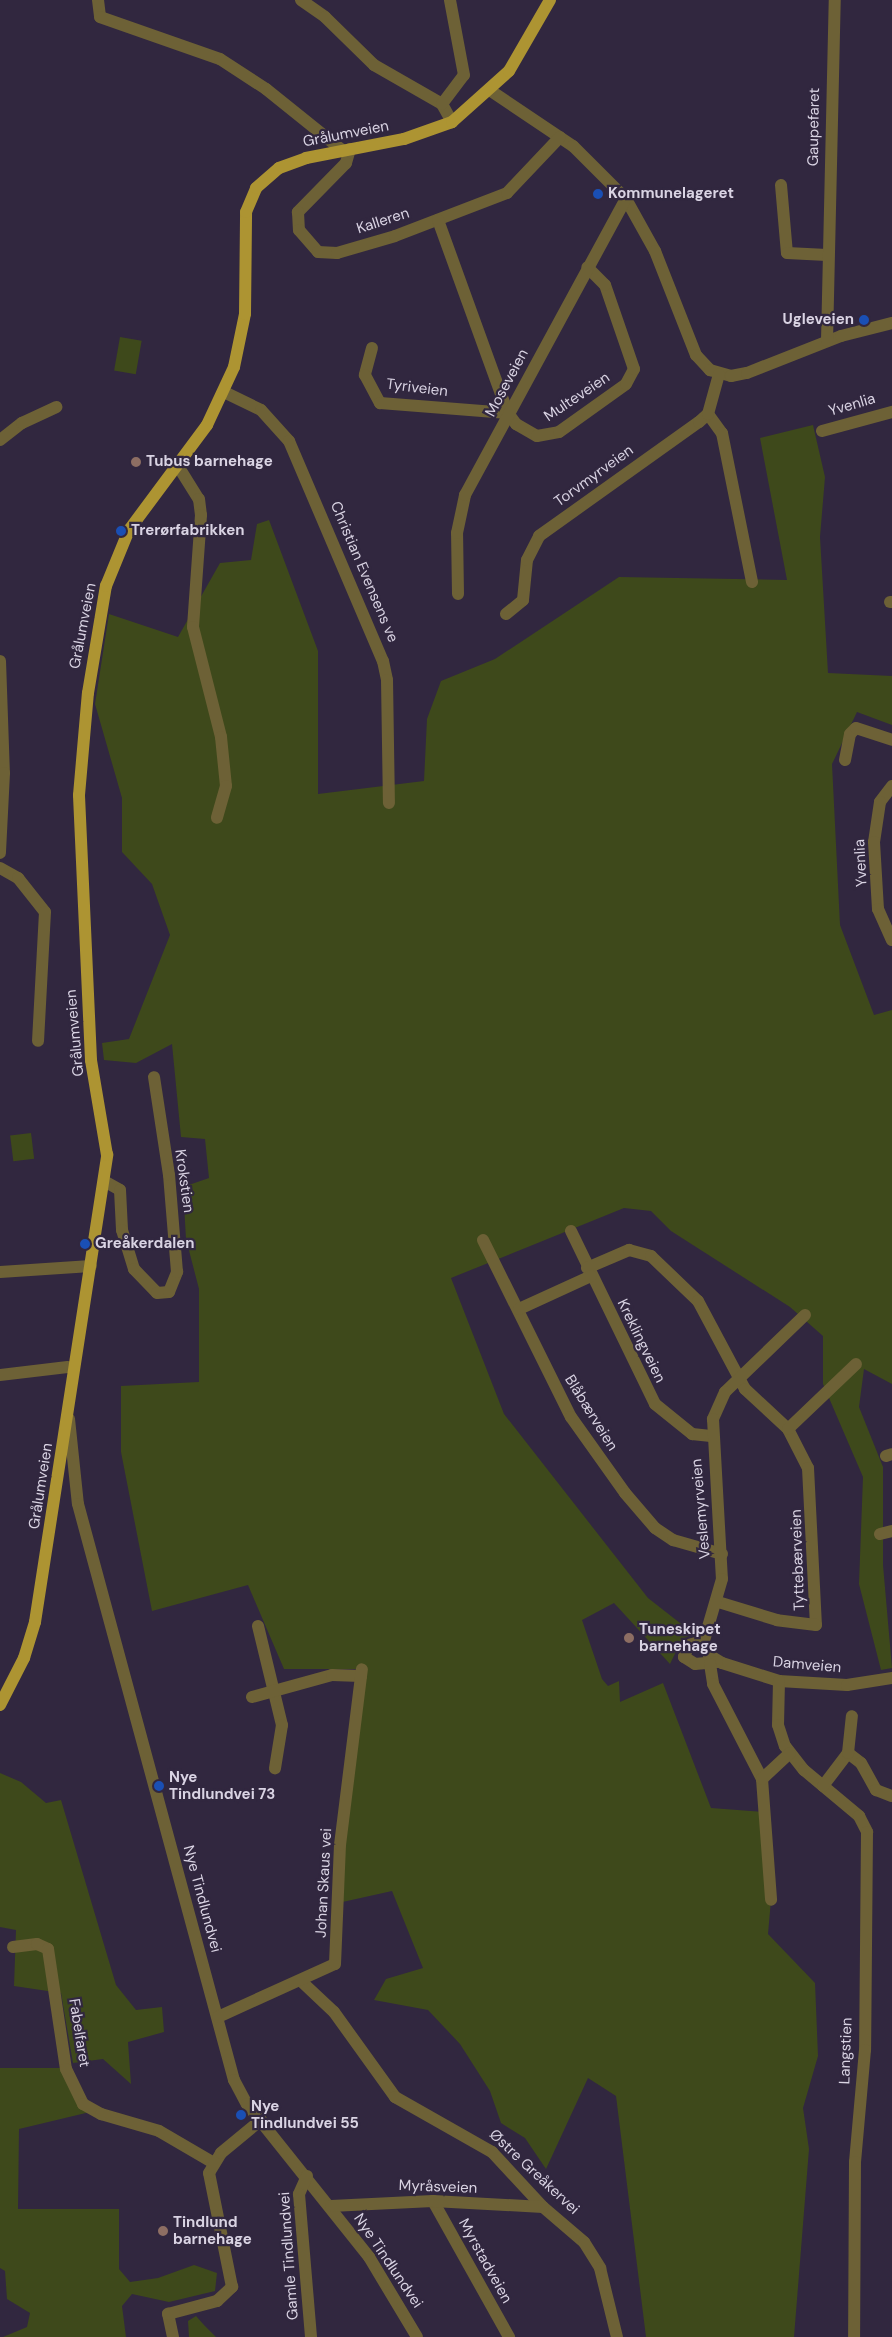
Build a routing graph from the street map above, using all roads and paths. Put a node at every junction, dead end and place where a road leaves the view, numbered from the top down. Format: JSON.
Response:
{"nodes":[{"id":1,"x":98,"y":0,"type":"edge"},
{"id":2,"x":301,"y":0,"type":"edge"},
{"id":3,"x":319,"y":0,"type":"edge"},
{"id":4,"x":450,"y":0,"type":"edge"},
{"id":5,"x":550,"y":0,"type":"edge"},
{"id":6,"x":835,"y":0,"type":"edge"},
{"id":7,"x":326,"y":17,"type":"junction"},
{"id":8,"x":491,"y":91,"type":"junction"},
{"id":9,"x":442,"y":104,"type":"junction"},
{"id":10,"x":452,"y":122,"type":"junction"},
{"id":11,"x":560,"y":137,"type":"junction"},
{"id":12,"x":346,"y":149,"type":"junction"},
{"id":13,"x":781,"y":185,"type":"dead end"},
{"id":14,"x":626,"y":198,"type":"junction"},
{"id":15,"x":438,"y":220,"type":"junction"},
{"id":16,"x":827,"y":254,"type":"junction"},
{"id":17,"x":587,"y":267,"type":"junction"},
{"id":18,"x":892,"y":323,"type":"edge"},
{"id":19,"x":827,"y":341,"type":"junction"},
{"id":20,"x":372,"y":348,"type":"dead end"},
{"id":21,"x":719,"y":374,"type":"junction"},
{"id":22,"x":224,"y":392,"type":"junction"},
{"id":23,"x":57,"y":407,"type":"dead end"},
{"id":24,"x":892,"y":412,"type":"edge"},
{"id":25,"x":508,"y":413,"type":"junction"},
{"id":26,"x":708,"y":414,"type":"junction"},
{"id":27,"x":822,"y":431,"type":"dead end"},
{"id":28,"x":0,"y":440,"type":"edge"},
{"id":29,"x":178,"y":466,"type":"junction"},
{"id":30,"x":752,"y":582,"type":"dead end"},
{"id":31,"x":458,"y":594,"type":"dead end"},
{"id":32,"x":506,"y":614,"type":"dead end"},
{"id":33,"x":0,"y":661,"type":"edge"},
{"id":34,"x":892,"y":740,"type":"edge"},
{"id":35,"x":845,"y":760,"type":"dead end"},
{"id":36,"x":892,"y":786,"type":"edge"},
{"id":37,"x":389,"y":803,"type":"dead end"},
{"id":38,"x":217,"y":818,"type":"dead end"},
{"id":39,"x":0,"y":853,"type":"edge"},
{"id":40,"x":0,"y":868,"type":"edge"},
{"id":41,"x":892,"y":940,"type":"edge"},
{"id":42,"x":38,"y":1041,"type":"dead end"},
{"id":43,"x":154,"y":1077,"type":"dead end"},
{"id":44,"x":104,"y":1181,"type":"junction"},
{"id":45,"x":571,"y":1231,"type":"dead end"},
{"id":46,"x":483,"y":1240,"type":"dead end"},
{"id":47,"x":91,"y":1266,"type":"junction"},
{"id":48,"x":0,"y":1272,"type":"edge"},
{"id":49,"x":589,"y":1272,"type":"junction"},
{"id":50,"x":519,"y":1309,"type":"junction"},
{"id":51,"x":805,"y":1315,"type":"dead end"},
{"id":52,"x":856,"y":1364,"type":"dead end"},
{"id":53,"x":68,"y":1367,"type":"dead end"},
{"id":54,"x":0,"y":1376,"type":"edge"},
{"id":55,"x":738,"y":1379,"type":"junction"},
{"id":56,"x":68,"y":1419,"type":"junction"},
{"id":57,"x":788,"y":1429,"type":"junction"},
{"id":58,"x":711,"y":1436,"type":"junction"},
{"id":59,"x":722,"y":1554,"type":"junction"},
{"id":60,"x":718,"y":1602,"type":"junction"},
{"id":61,"x":258,"y":1626,"type":"dead end"},
{"id":62,"x":703,"y":1641,"type":"junction"},
{"id":63,"x":716,"y":1663,"type":"junction"},
{"id":64,"x":892,"y":1678,"type":"edge"},
{"id":65,"x":779,"y":1681,"type":"junction"},
{"id":66,"x":274,"y":1691,"type":"junction"},
{"id":67,"x":252,"y":1697,"type":"dead end"},
{"id":68,"x":0,"y":1705,"type":"edge"},
{"id":69,"x":852,"y":1716,"type":"dead end"},
{"id":70,"x":790,"y":1753,"type":"junction"},
{"id":71,"x":848,"y":1754,"type":"junction"},
{"id":72,"x":275,"y":1768,"type":"dead end"},
{"id":73,"x":762,"y":1779,"type":"junction"},
{"id":74,"x":822,"y":1786,"type":"junction"},
{"id":75,"x":892,"y":1796,"type":"edge"},
{"id":76,"x":771,"y":1900,"type":"dead end"},
{"id":77,"x":13,"y":1947,"type":"dead end"},
{"id":78,"x":300,"y":1981,"type":"junction"},
{"id":79,"x":218,"y":2017,"type":"junction"},
{"id":80,"x":261,"y":2120,"type":"junction"},
{"id":81,"x":212,"y":2162,"type":"junction"},
{"id":82,"x":307,"y":2176,"type":"junction"},
{"id":83,"x":432,"y":2201,"type":"junction"},
{"id":84,"x":330,"y":2206,"type":"junction"},
{"id":85,"x":543,"y":2207,"type":"junction"},
{"id":86,"x":173,"y":2337,"type":"edge"},
{"id":87,"x":311,"y":2337,"type":"edge"},
{"id":88,"x":417,"y":2337,"type":"edge"},
{"id":89,"x":509,"y":2337,"type":"edge"},
{"id":90,"x":617,"y":2337,"type":"edge"},
{"id":91,"x":854,"y":2337,"type":"edge"}],
"edges":[{"from":1,"to":12,"type":"street"},
{"from":2,"to":7,"type":"street"},
{"from":3,"to":7,"type":"street"},
{"from":4,"to":9,"type":"street"},
{"from":5,"to":8,"type":"main road","name":"Grålumveien"},
{"from":6,"to":16,"type":"street","name":"Gaupefaret"},
{"from":7,"to":9,"type":"street"},
{"from":8,"to":10,"type":"main road","name":"Grålumveien"},
{"from":8,"to":11,"type":"street"},
{"from":9,"to":10,"type":"street"},
{"from":10,"to":12,"type":"main road","name":"Grålumveien"},
{"from":11,"to":14,"type":"street"},
{"from":11,"to":15,"type":"street","name":"Kalleren"},
{"from":12,"to":15,"type":"street","name":"Kalleren"},
{"from":12,"to":22,"type":"main road","name":"Grålumveien"},
{"from":13,"to":16,"type":"street"},
{"from":14,"to":17,"type":"street","name":"Moseveien"},
{"from":14,"to":21,"type":"street"},
{"from":15,"to":25,"type":"street","name":"Multeveien"},
{"from":16,"to":19,"type":"street","name":"Gaupefaret"},
{"from":17,"to":25,"type":"street","name":"Moseveien"},
{"from":17,"to":25,"type":"street","name":"Multeveien"},
{"from":18,"to":19,"type":"street"},
{"from":19,"to":21,"type":"street"},
{"from":20,"to":25,"type":"street","name":"Tyriveien"},
{"from":21,"to":26,"type":"street"},
{"from":22,"to":29,"type":"main road","name":"Grålumveien"},
{"from":22,"to":37,"type":"street","name":"Christian Evensens ve"},
{"from":23,"to":28,"type":"street"},
{"from":24,"to":27,"type":"street","name":"Yvenlia"},
{"from":25,"to":31,"type":"street","name":"Moseveien"},
{"from":26,"to":30,"type":"street"},
{"from":26,"to":32,"type":"street","name":"Torvmyrveien"},
{"from":29,"to":38,"type":"street"},
{"from":29,"to":44,"type":"main road","name":"Grålumveien"},
{"from":33,"to":39,"type":"street"},
{"from":34,"to":35,"type":"street"},
{"from":36,"to":41,"type":"street","name":"Yvenlia"},
{"from":40,"to":42,"type":"street"},
{"from":43,"to":44,"type":"street","name":"Krokstien"},
{"from":44,"to":47,"type":"main road","name":"Grålumveien"},
{"from":45,"to":49,"type":"street","name":"Kreklingveien"},
{"from":46,"to":50,"type":"street","name":"Blåbærveien"},
{"from":47,"to":48,"type":"street"},
{"from":47,"to":56,"type":"main road","name":"Grålumveien"},
{"from":49,"to":50,"type":"street","name":"Tyttebærveien"},
{"from":49,"to":55,"type":"street","name":"Tyttebærveien"},
{"from":49,"to":58,"type":"street","name":"Kreklingveien"},
{"from":50,"to":59,"type":"street","name":"Blåbærveien"},
{"from":51,"to":55,"type":"street"},
{"from":52,"to":57,"type":"street"},
{"from":53,"to":54,"type":"street"},
{"from":55,"to":57,"type":"street","name":"Tyttebærveien"},
{"from":55,"to":58,"type":"street","name":"Veslemyrveien"},
{"from":56,"to":68,"type":"main road","name":"Grålumveien"},
{"from":56,"to":79,"type":"street","name":"Nye Tindlundvei"},
{"from":57,"to":60,"type":"street","name":"Tyttebærveien"},
{"from":58,"to":59,"type":"street","name":"Veslemyrveien"},
{"from":59,"to":60,"type":"street","name":"Veslemyrveien"},
{"from":60,"to":62,"type":"street","name":"Veslemyrveien"},
{"from":61,"to":66,"type":"street"},
{"from":62,"to":63,"type":"street","name":"Damveien"},
{"from":62,"to":63,"type":"street","name":"Damveien"},
{"from":63,"to":65,"type":"street","name":"Damveien"},
{"from":63,"to":73,"type":"street"},
{"from":64,"to":65,"type":"street","name":"Damveien"},
{"from":65,"to":70,"type":"street","name":"Langstien"},
{"from":66,"to":67,"type":"street","name":"Johan Skaus vei"},
{"from":66,"to":72,"type":"street"},
{"from":66,"to":78,"type":"street","name":"Johan Skaus vei"},
{"from":69,"to":71,"type":"street"},
{"from":70,"to":73,"type":"street"},
{"from":70,"to":74,"type":"street","name":"Langstien"},
{"from":71,"to":74,"type":"street"},
{"from":71,"to":75,"type":"street"},
{"from":73,"to":76,"type":"street"},
{"from":74,"to":91,"type":"street","name":"Langstien"},
{"from":77,"to":81,"type":"street","name":"Fabelfaret"},
{"from":78,"to":79,"type":"street","name":"Johan Skaus vei"},
{"from":78,"to":85,"type":"street","name":"Østre Greåkervei"},
{"from":79,"to":80,"type":"street","name":"Nye Tindlundvei"},
{"from":80,"to":81,"type":"street"},
{"from":80,"to":82,"type":"street","name":"Nye Tindlundvei"},
{"from":81,"to":86,"type":"street"},
{"from":82,"to":84,"type":"street","name":"Nye Tindlundvei"},
{"from":82,"to":87,"type":"street","name":"Gamle Tindlundvei"},
{"from":83,"to":84,"type":"street","name":"Myråsveien"},
{"from":83,"to":85,"type":"street","name":"Myråsveien"},
{"from":83,"to":89,"type":"street","name":"Myrstadveien"},
{"from":84,"to":88,"type":"street","name":"Nye Tindlundvei"},
{"from":85,"to":90,"type":"street","name":"Østre Greåkervei"}]}
